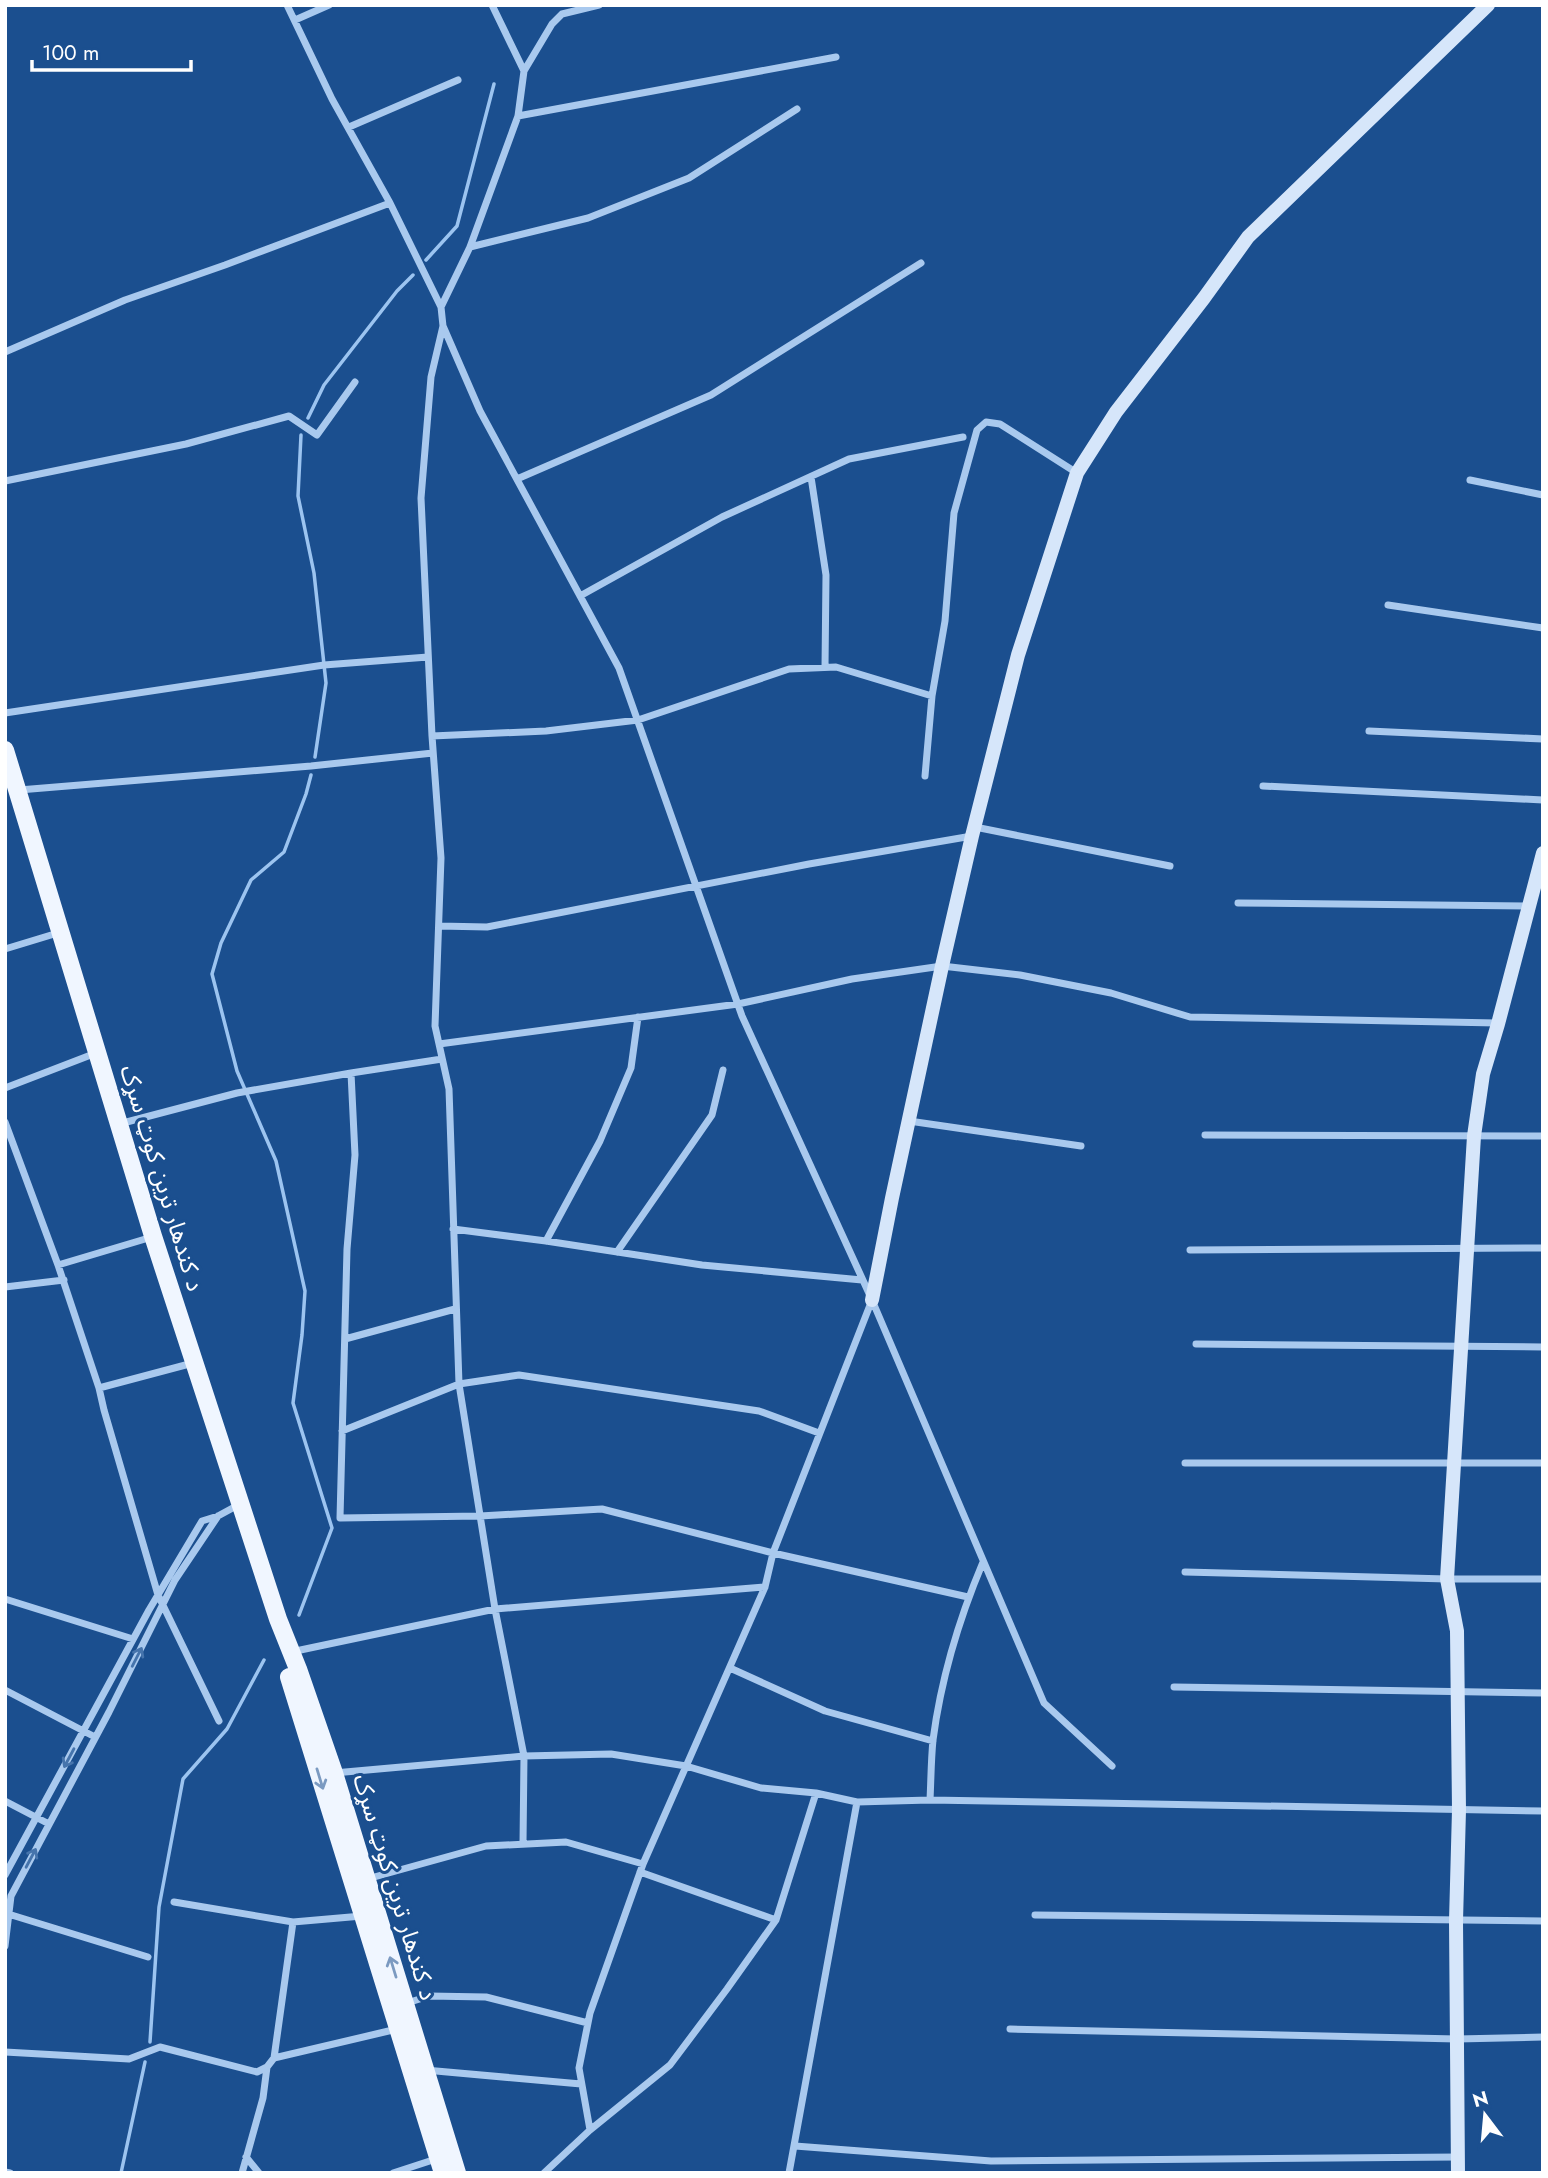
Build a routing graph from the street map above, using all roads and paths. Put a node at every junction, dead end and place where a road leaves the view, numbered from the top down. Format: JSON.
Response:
{"nodes":[{"id":1,"x":287,"y":5,"type":"edge"},
{"id":2,"x":329,"y":5,"type":"edge"},
{"id":3,"x":492,"y":5,"type":"edge"},
{"id":4,"x":599,"y":5,"type":"edge"},
{"id":5,"x":1488,"y":5,"type":"edge"},
{"id":6,"x":295,"y":20,"type":"junction"},
{"id":7,"x":836,"y":57,"type":"dead end"},
{"id":8,"x":524,"y":71,"type":"junction"},
{"id":9,"x":458,"y":80,"type":"dead end"},
{"id":10,"x":797,"y":109,"type":"dead end"},
{"id":11,"x":519,"y":116,"type":"junction"},
{"id":12,"x":349,"y":127,"type":"junction"},
{"id":13,"x":390,"y":203,"type":"junction"},
{"id":14,"x":470,"y":247,"type":"junction"},
{"id":15,"x":921,"y":263,"type":"dead end"},
{"id":16,"x":441,"y":307,"type":"junction"},
{"id":17,"x":443,"y":326,"type":"junction"},
{"id":18,"x":5,"y":352,"type":"edge"},
{"id":19,"x":355,"y":382,"type":"dead end"},
{"id":20,"x":963,"y":437,"type":"dead end"},
{"id":21,"x":1077,"y":473,"type":"junction"},
{"id":22,"x":811,"y":477,"type":"junction"},
{"id":23,"x":517,"y":479,"type":"junction"},
{"id":24,"x":1470,"y":480,"type":"dead end"},
{"id":25,"x":5,"y":481,"type":"edge"},
{"id":26,"x":1543,"y":495,"type":"edge"},
{"id":27,"x":580,"y":596,"type":"junction"},
{"id":28,"x":1388,"y":605,"type":"dead end"},
{"id":29,"x":1543,"y":628,"type":"edge"},
{"id":30,"x":428,"y":657,"type":"junction"},
{"id":31,"x":825,"y":667,"type":"junction"},
{"id":32,"x":932,"y":696,"type":"junction"},
{"id":33,"x":5,"y":713,"type":"edge"},
{"id":34,"x":638,"y":720,"type":"junction"},
{"id":35,"x":1369,"y":730,"type":"dead end"},
{"id":36,"x":432,"y":736,"type":"junction"},
{"id":37,"x":1543,"y":739,"type":"edge"},
{"id":38,"x":5,"y":750,"type":"edge"},
{"id":39,"x":433,"y":753,"type":"junction"},
{"id":40,"x":925,"y":776,"type":"dead end"},
{"id":41,"x":1263,"y":786,"type":"dead end"},
{"id":42,"x":18,"y":790,"type":"junction"},
{"id":43,"x":1543,"y":800,"type":"edge"},
{"id":44,"x":974,"y":832,"type":"junction"},
{"id":45,"x":1543,"y":853,"type":"edge"},
{"id":46,"x":1170,"y":866,"type":"dead end"},
{"id":47,"x":696,"y":886,"type":"junction"},
{"id":48,"x":1238,"y":903,"type":"dead end"},
{"id":49,"x":1528,"y":906,"type":"junction"},
{"id":50,"x":439,"y":926,"type":"junction"},
{"id":51,"x":61,"y":932,"type":"junction"},
{"id":52,"x":5,"y":949,"type":"edge"},
{"id":53,"x":942,"y":965,"type":"junction"},
{"id":54,"x":738,"y":1004,"type":"junction"},
{"id":55,"x":638,"y":1017,"type":"junction"},
{"id":56,"x":1498,"y":1024,"type":"junction"},
{"id":57,"x":439,"y":1044,"type":"junction"},
{"id":58,"x":98,"y":1052,"type":"junction"},
{"id":59,"x":442,"y":1059,"type":"junction"},
{"id":60,"x":723,"y":1070,"type":"dead end"},
{"id":61,"x":351,"y":1073,"type":"junction"},
{"id":62,"x":5,"y":1088,"type":"edge"},
{"id":63,"x":908,"y":1121,"type":"junction"},
{"id":64,"x":5,"y":1122,"type":"edge"},
{"id":65,"x":118,"y":1124,"type":"junction"},
{"id":66,"x":1205,"y":1135,"type":"dead end"},
{"id":67,"x":1474,"y":1136,"type":"junction"},
{"id":68,"x":1543,"y":1136,"type":"edge"},
{"id":69,"x":1081,"y":1146,"type":"dead end"},
{"id":70,"x":453,"y":1229,"type":"junction"},
{"id":71,"x":153,"y":1237,"type":"junction"},
{"id":72,"x":547,"y":1241,"type":"junction"},
{"id":73,"x":1467,"y":1248,"type":"junction"},
{"id":74,"x":1543,"y":1248,"type":"edge"},
{"id":75,"x":1190,"y":1250,"type":"dead end"},
{"id":76,"x":617,"y":1252,"type":"junction"},
{"id":77,"x":58,"y":1265,"type":"junction"},
{"id":78,"x":64,"y":1280,"type":"junction"},
{"id":79,"x":862,"y":1280,"type":"junction"},
{"id":80,"x":5,"y":1287,"type":"edge"},
{"id":81,"x":872,"y":1300,"type":"junction"},
{"id":82,"x":455,"y":1309,"type":"junction"},
{"id":83,"x":345,"y":1339,"type":"junction"},
{"id":84,"x":1196,"y":1344,"type":"dead end"},
{"id":85,"x":1461,"y":1347,"type":"junction"},
{"id":86,"x":1543,"y":1347,"type":"edge"},
{"id":87,"x":194,"y":1363,"type":"junction"},
{"id":88,"x":459,"y":1384,"type":"junction"},
{"id":89,"x":99,"y":1388,"type":"junction"},
{"id":90,"x":342,"y":1432,"type":"junction"},
{"id":91,"x":818,"y":1433,"type":"junction"},
{"id":92,"x":1185,"y":1463,"type":"dead end"},
{"id":93,"x":1543,"y":1463,"type":"edge"},
{"id":94,"x":1454,"y":1464,"type":"junction"},
{"id":95,"x":240,"y":1504,"type":"junction"},
{"id":96,"x":218,"y":1516,"type":"junction"},
{"id":97,"x":480,"y":1516,"type":"junction"},
{"id":98,"x":773,"y":1553,"type":"junction"},
{"id":99,"x":983,"y":1562,"type":"junction"},
{"id":100,"x":1185,"y":1572,"type":"dead end"},
{"id":101,"x":1447,"y":1579,"type":"junction"},
{"id":102,"x":1543,"y":1579,"type":"edge"},
{"id":103,"x":765,"y":1587,"type":"junction"},
{"id":104,"x":158,"y":1595,"type":"junction"},
{"id":105,"x":968,"y":1597,"type":"junction"},
{"id":106,"x":5,"y":1599,"type":"edge"},
{"id":107,"x":163,"y":1605,"type":"junction"},
{"id":108,"x":495,"y":1609,"type":"junction"},
{"id":109,"x":133,"y":1639,"type":"junction"},
{"id":110,"x":287,"y":1652,"type":"junction"},
{"id":111,"x":730,"y":1668,"type":"junction"},
{"id":112,"x":1174,"y":1687,"type":"dead end"},
{"id":113,"x":5,"y":1690,"type":"edge"},
{"id":114,"x":1457,"y":1692,"type":"junction"},
{"id":115,"x":1543,"y":1693,"type":"edge"},
{"id":116,"x":219,"y":1721,"type":"dead end"},
{"id":117,"x":83,"y":1731,"type":"junction"},
{"id":118,"x":95,"y":1737,"type":"junction"},
{"id":119,"x":933,"y":1741,"type":"junction"},
{"id":120,"x":524,"y":1756,"type":"junction"},
{"id":121,"x":687,"y":1766,"type":"junction"},
{"id":122,"x":1112,"y":1766,"type":"dead end"},
{"id":123,"x":334,"y":1773,"type":"junction"},
{"id":124,"x":816,"y":1793,"type":"junction"},
{"id":125,"x":930,"y":1800,"type":"junction"},
{"id":126,"x":5,"y":1801,"type":"edge"},
{"id":127,"x":857,"y":1802,"type":"junction"},
{"id":128,"x":1459,"y":1810,"type":"junction"},
{"id":129,"x":1543,"y":1811,"type":"edge"},
{"id":130,"x":37,"y":1817,"type":"junction"},
{"id":131,"x":49,"y":1824,"type":"junction"},
{"id":132,"x":523,"y":1844,"type":"junction"},
{"id":133,"x":643,"y":1864,"type":"junction"},
{"id":134,"x":640,"y":1872,"type":"junction"},
{"id":135,"x":5,"y":1875,"type":"edge"},
{"id":136,"x":366,"y":1880,"type":"junction"},
{"id":137,"x":174,"y":1902,"type":"dead end"},
{"id":138,"x":7,"y":1913,"type":"edge"},
{"id":139,"x":1035,"y":1915,"type":"dead end"},
{"id":140,"x":362,"y":1916,"type":"junction"},
{"id":141,"x":776,"y":1920,"type":"junction"},
{"id":142,"x":1456,"y":1921,"type":"junction"},
{"id":143,"x":1543,"y":1921,"type":"edge"},
{"id":144,"x":293,"y":1922,"type":"junction"},
{"id":145,"x":5,"y":1946,"type":"edge"},
{"id":146,"x":148,"y":1958,"type":"dead end"},
{"id":147,"x":405,"y":2004,"type":"junction"},
{"id":148,"x":588,"y":2023,"type":"junction"},
{"id":149,"x":398,"y":2028,"type":"junction"},
{"id":150,"x":1010,"y":2029,"type":"dead end"},
{"id":151,"x":1543,"y":2037,"type":"edge"},
{"id":152,"x":1457,"y":2039,"type":"junction"},
{"id":153,"x":5,"y":2052,"type":"edge"},
{"id":154,"x":274,"y":2058,"type":"junction"},
{"id":155,"x":267,"y":2067,"type":"junction"},
{"id":156,"x":425,"y":2070,"type":"junction"},
{"id":157,"x":581,"y":2084,"type":"junction"},
{"id":158,"x":590,"y":2130,"type":"junction"},
{"id":159,"x":795,"y":2146,"type":"junction"},
{"id":160,"x":246,"y":2157,"type":"junction"},
{"id":161,"x":1458,"y":2157,"type":"junction"},
{"id":162,"x":441,"y":2166,"type":"edge"},
{"id":163,"x":5,"y":2172,"type":"edge"},
{"id":164,"x":789,"y":2172,"type":"edge"},
{"id":165,"x":10,"y":2173,"type":"edge"},
{"id":166,"x":242,"y":2173,"type":"edge"},
{"id":167,"x":259,"y":2173,"type":"edge"},
{"id":168,"x":393,"y":2173,"type":"edge"},
{"id":169,"x":457,"y":2173,"type":"edge"},
{"id":170,"x":544,"y":2173,"type":"edge"},
{"id":171,"x":784,"y":2173,"type":"edge"},
{"id":172,"x":1458,"y":2173,"type":"edge"}],
"edges":[{"from":1,"to":6,"type":"street"},
{"from":2,"to":6,"type":"street"},
{"from":3,"to":8,"type":"street"},
{"from":4,"to":8,"type":"street"},
{"from":5,"to":21,"type":"street"},
{"from":6,"to":12,"type":"street"},
{"from":7,"to":11,"type":"street"},
{"from":8,"to":11,"type":"street"},
{"from":9,"to":12,"type":"street"},
{"from":10,"to":14,"type":"street"},
{"from":11,"to":14,"type":"street"},
{"from":12,"to":13,"type":"street"},
{"from":13,"to":16,"type":"street"},
{"from":13,"to":18,"type":"street"},
{"from":14,"to":16,"type":"street"},
{"from":15,"to":23,"type":"street"},
{"from":16,"to":17,"type":"street"},
{"from":17,"to":23,"type":"street"},
{"from":17,"to":30,"type":"street"},
{"from":19,"to":25,"type":"street"},
{"from":20,"to":22,"type":"street"},
{"from":21,"to":32,"type":"street"},
{"from":21,"to":44,"type":"street"},
{"from":22,"to":27,"type":"street"},
{"from":22,"to":31,"type":"street"},
{"from":23,"to":27,"type":"street"},
{"from":24,"to":26,"type":"street"},
{"from":27,"to":34,"type":"street"},
{"from":28,"to":29,"type":"street"},
{"from":30,"to":33,"type":"street"},
{"from":30,"to":36,"type":"street"},
{"from":31,"to":32,"type":"street"},
{"from":31,"to":34,"type":"street"},
{"from":32,"to":40,"type":"street"},
{"from":34,"to":36,"type":"street"},
{"from":34,"to":47,"type":"street"},
{"from":35,"to":37,"type":"street"},
{"from":36,"to":39,"type":"street"},
{"from":38,"to":42,"type":"main road","name":"د کندهار ترين کوټ سړک"},
{"from":39,"to":42,"type":"street"},
{"from":39,"to":50,"type":"street"},
{"from":41,"to":43,"type":"street"},
{"from":42,"to":51,"type":"main road","name":"د کندهار ترين کوټ سړک"},
{"from":44,"to":46,"type":"street"},
{"from":44,"to":47,"type":"street"},
{"from":44,"to":53,"type":"street"},
{"from":45,"to":49,"type":"street"},
{"from":47,"to":50,"type":"street"},
{"from":47,"to":54,"type":"street"},
{"from":48,"to":49,"type":"street"},
{"from":49,"to":56,"type":"street"},
{"from":50,"to":57,"type":"street"},
{"from":51,"to":52,"type":"street"},
{"from":51,"to":58,"type":"main road","name":"د کندهار ترين کوټ سړک"},
{"from":53,"to":54,"type":"street"},
{"from":53,"to":56,"type":"street"},
{"from":53,"to":63,"type":"street"},
{"from":54,"to":55,"type":"street"},
{"from":54,"to":79,"type":"street"},
{"from":55,"to":57,"type":"street"},
{"from":55,"to":72,"type":"street"},
{"from":56,"to":67,"type":"street"},
{"from":57,"to":59,"type":"street"},
{"from":58,"to":62,"type":"street"},
{"from":58,"to":65,"type":"main road","name":"د کندهار ترين کوټ سړک"},
{"from":59,"to":61,"type":"street"},
{"from":59,"to":70,"type":"street"},
{"from":60,"to":76,"type":"street"},
{"from":61,"to":65,"type":"street"},
{"from":61,"to":83,"type":"street"},
{"from":63,"to":69,"type":"street"},
{"from":63,"to":81,"type":"street"},
{"from":64,"to":77,"type":"street"},
{"from":65,"to":71,"type":"main road","name":"د کندهار ترين کوټ سړک"},
{"from":66,"to":67,"type":"street"},
{"from":67,"to":68,"type":"street"},
{"from":67,"to":73,"type":"street"},
{"from":70,"to":72,"type":"street"},
{"from":70,"to":82,"type":"street"},
{"from":71,"to":77,"type":"street"},
{"from":71,"to":87,"type":"main road","name":"د کندهار ترين کوټ سړک"},
{"from":72,"to":76,"type":"street"},
{"from":73,"to":74,"type":"street"},
{"from":73,"to":75,"type":"street"},
{"from":73,"to":85,"type":"street"},
{"from":76,"to":79,"type":"street"},
{"from":77,"to":78,"type":"street"},
{"from":78,"to":80,"type":"street"},
{"from":78,"to":89,"type":"street"},
{"from":79,"to":81,"type":"street"},
{"from":81,"to":91,"type":"street"},
{"from":81,"to":99,"type":"street"},
{"from":82,"to":83,"type":"street"},
{"from":82,"to":88,"type":"street"},
{"from":83,"to":90,"type":"street"},
{"from":84,"to":85,"type":"street"},
{"from":85,"to":86,"type":"street"},
{"from":85,"to":94,"type":"street"},
{"from":87,"to":89,"type":"street"},
{"from":87,"to":95,"type":"main road","name":"د کندهار ترين کوټ سړک"},
{"from":88,"to":90,"type":"street"},
{"from":88,"to":91,"type":"street"},
{"from":88,"to":97,"type":"street"},
{"from":89,"to":104,"type":"street"},
{"from":90,"to":97,"type":"street"},
{"from":91,"to":98,"type":"street"},
{"from":92,"to":94,"type":"street"},
{"from":93,"to":94,"type":"street"},
{"from":94,"to":101,"type":"street"},
{"from":95,"to":96,"type":"street"},
{"from":95,"to":110,"type":"main road","name":"د کندهار ترين کوټ سړک"},
{"from":96,"to":104,"type":"street"},
{"from":96,"to":107,"type":"street"},
{"from":97,"to":98,"type":"street"},
{"from":97,"to":108,"type":"street"},
{"from":98,"to":103,"type":"street"},
{"from":98,"to":105,"type":"street"},
{"from":99,"to":105,"type":"street"},
{"from":99,"to":122,"type":"street"},
{"from":100,"to":101,"type":"street"},
{"from":101,"to":102,"type":"street"},
{"from":101,"to":114,"type":"street"},
{"from":103,"to":108,"type":"street"},
{"from":103,"to":111,"type":"street"},
{"from":104,"to":107,"type":"street"},
{"from":104,"to":109,"type":"street"},
{"from":105,"to":119,"type":"street"},
{"from":106,"to":109,"type":"street"},
{"from":107,"to":116,"type":"street"},
{"from":118,"to":107,"type":"street","one_way":true},
{"from":108,"to":110,"type":"street"},
{"from":108,"to":120,"type":"street"},
{"from":109,"to":117,"type":"street"},
{"from":110,"to":123,"type":"main road","name":"د کندهار ترين کوټ سړک"},
{"from":110,"to":140,"type":"main road","name":"د کندهار ترين کوټ سړک","one_way":true},
{"from":111,"to":119,"type":"street"},
{"from":111,"to":121,"type":"street"},
{"from":112,"to":114,"type":"street"},
{"from":113,"to":117,"type":"street"},
{"from":114,"to":115,"type":"street"},
{"from":114,"to":128,"type":"street"},
{"from":117,"to":118,"type":"street"},
{"from":117,"to":130,"type":"street","one_way":true},
{"from":118,"to":131,"type":"street"},
{"from":119,"to":125,"type":"street"},
{"from":120,"to":121,"type":"street"},
{"from":120,"to":123,"type":"street"},
{"from":120,"to":132,"type":"street"},
{"from":121,"to":124,"type":"street"},
{"from":121,"to":133,"type":"street"},
{"from":123,"to":136,"type":"main road","name":"د کندهار ترين کوټ سړک"},
{"from":124,"to":127,"type":"street"},
{"from":124,"to":141,"type":"street"},
{"from":125,"to":127,"type":"street"},
{"from":125,"to":128,"type":"street"},
{"from":126,"to":130,"type":"street"},
{"from":127,"to":159,"type":"street"},
{"from":128,"to":129,"type":"street"},
{"from":128,"to":142,"type":"street"},
{"from":130,"to":131,"type":"street"},
{"from":130,"to":135,"type":"street"},
{"from":138,"to":131,"type":"street","one_way":true},
{"from":132,"to":133,"type":"street"},
{"from":132,"to":136,"type":"street"},
{"from":133,"to":134,"type":"street"},
{"from":134,"to":141,"type":"street"},
{"from":134,"to":148,"type":"street"},
{"from":147,"to":136,"type":"main road","name":"د کندهار ترين کوټ سړک","one_way":true},
{"from":137,"to":144,"type":"street"},
{"from":138,"to":145,"type":"street"},
{"from":138,"to":146,"type":"street"},
{"from":139,"to":142,"type":"street"},
{"from":140,"to":144,"type":"street"},
{"from":140,"to":149,"type":"main road","name":"د کندهار ترين کوټ سړک"},
{"from":141,"to":158,"type":"street"},
{"from":142,"to":143,"type":"street"},
{"from":142,"to":152,"type":"street"},
{"from":144,"to":154,"type":"street"},
{"from":147,"to":148,"type":"street"},
{"from":147,"to":156,"type":"main road","name":"د کندهار ترين کوټ سړک"},
{"from":148,"to":157,"type":"street"},
{"from":149,"to":154,"type":"street"},
{"from":149,"to":162,"type":"main road","name":"د کندهار ترين کوټ سړک"},
{"from":150,"to":152,"type":"street"},
{"from":151,"to":152,"type":"street"},
{"from":152,"to":161,"type":"street"},
{"from":153,"to":155,"type":"street"},
{"from":154,"to":155,"type":"street"},
{"from":155,"to":160,"type":"street"},
{"from":156,"to":157,"type":"street"},
{"from":156,"to":169,"type":"main road","name":"د کندهار ترين کوټ سړک"},
{"from":157,"to":158,"type":"street"},
{"from":158,"to":170,"type":"street"},
{"from":159,"to":161,"type":"street"},
{"from":159,"to":164,"type":"street"},
{"from":160,"to":166,"type":"street"},
{"from":160,"to":167,"type":"street"},
{"from":161,"to":172,"type":"street"},
{"from":162,"to":168,"type":"street"},
{"from":163,"to":165,"type":"street"},
{"from":164,"to":171,"type":"street"}]}
